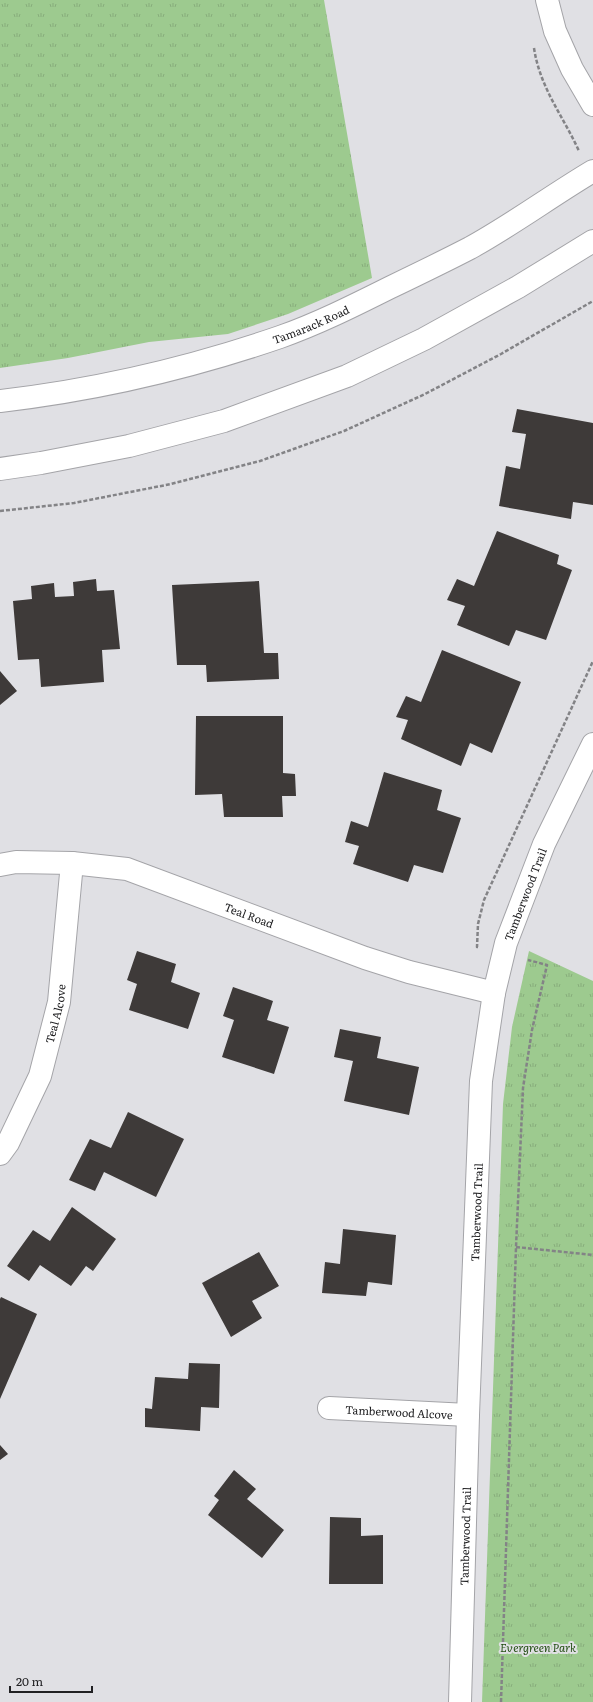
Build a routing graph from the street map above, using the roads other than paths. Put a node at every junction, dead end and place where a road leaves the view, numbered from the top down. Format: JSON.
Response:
{"nodes":[{"id":1,"x":547,"y":0,"type":"edge"},
{"id":2,"x":593,"y":104,"type":"edge"},
{"id":3,"x":593,"y":171,"type":"edge"},
{"id":4,"x":593,"y":241,"type":"edge"},
{"id":5,"x":0,"y":401,"type":"edge"},
{"id":6,"x":0,"y":468,"type":"edge"},
{"id":7,"x":593,"y":744,"type":"edge"},
{"id":8,"x":72,"y":863,"type":"junction"},
{"id":9,"x":0,"y":865,"type":"edge"},
{"id":10,"x":494,"y":993,"type":"junction"},
{"id":11,"x":0,"y":1154,"type":"edge"},
{"id":12,"x":329,"y":1408,"type":"dead end"},
{"id":13,"x":468,"y":1414,"type":"junction"},
{"id":14,"x":460,"y":1702,"type":"edge"}],
"edges":[{"from":1,"to":2,"type":"street"},
{"from":3,"to":5,"type":"street","name":"Tamarack Road"},
{"from":4,"to":6,"type":"street"},
{"from":7,"to":10,"type":"street","name":"Tamberwood Trail"},
{"from":8,"to":9,"type":"street","name":"Teal Road"},
{"from":8,"to":10,"type":"street","name":"Teal Road"},
{"from":8,"to":11,"type":"street","name":"Teal Alcove"},
{"from":10,"to":13,"type":"street","name":"Tamberwood Trail"},
{"from":12,"to":13,"type":"street","name":"Tamberwood Alcove"},
{"from":13,"to":14,"type":"street","name":"Tamberwood Trail"}]}
